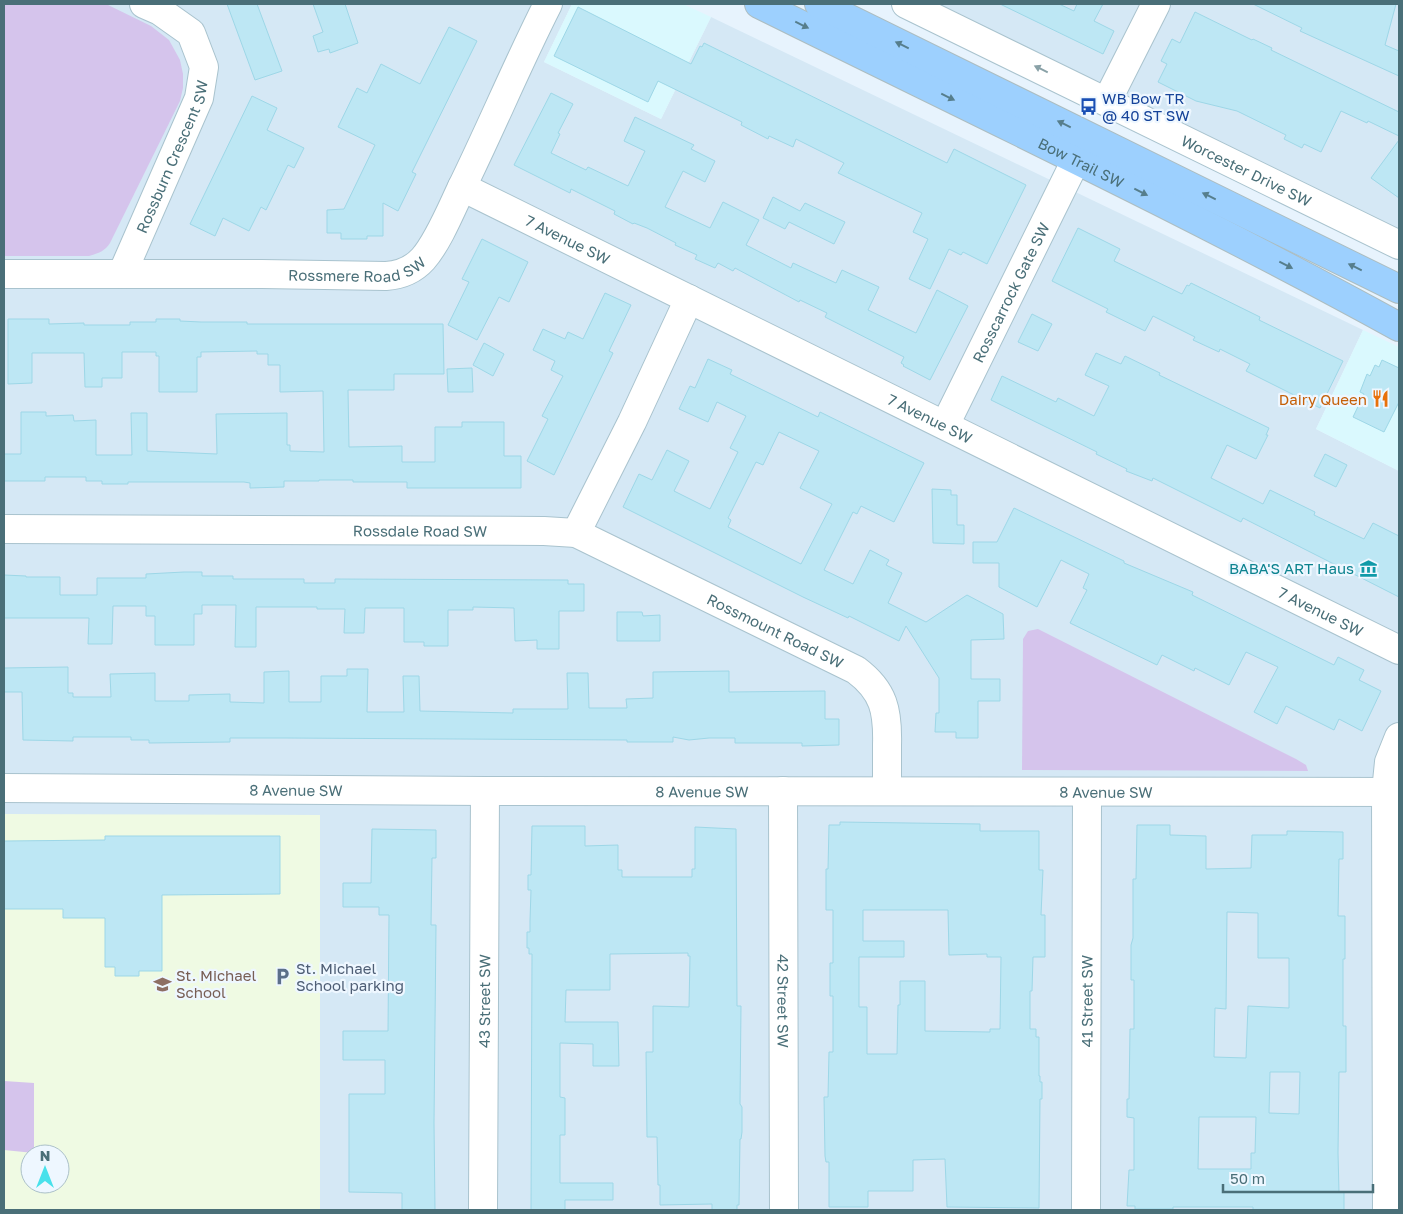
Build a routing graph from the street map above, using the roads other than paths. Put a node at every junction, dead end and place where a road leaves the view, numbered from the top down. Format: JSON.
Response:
{"nodes":[{"id":1,"x":144,"y":4,"type":"edge"},
{"id":2,"x":548,"y":4,"type":"edge"},
{"id":3,"x":759,"y":4,"type":"edge"},
{"id":4,"x":819,"y":4,"type":"edge"},
{"id":5,"x":906,"y":4,"type":"edge"},
{"id":6,"x":1156,"y":4,"type":"edge"},
{"id":7,"x":1107,"y":102,"type":"junction"},
{"id":8,"x":1076,"y":160,"type":"junction"},
{"id":9,"x":462,"y":187,"type":"junction"},
{"id":10,"x":1399,"y":245,"type":"edge"},
{"id":11,"x":4,"y":274,"type":"edge"},
{"id":12,"x":122,"y":274,"type":"junction"},
{"id":13,"x":1399,"y":289,"type":"edge"},
{"id":14,"x":689,"y":299,"type":"junction"},
{"id":15,"x":1399,"y":327,"type":"edge"},
{"id":16,"x":945,"y":425,"type":"junction"},
{"id":17,"x":4,"y":529,"type":"edge"},
{"id":18,"x":576,"y":534,"type":"junction"},
{"id":19,"x":1399,"y":650,"type":"edge"},
{"id":20,"x":1399,"y":737,"type":"edge"},
{"id":21,"x":4,"y":788,"type":"edge"},
{"id":22,"x":485,"y":791,"type":"junction"},
{"id":23,"x":783,"y":791,"type":"junction"},
{"id":24,"x":887,"y":791,"type":"junction"},
{"id":25,"x":1087,"y":792,"type":"junction"},
{"id":26,"x":1393,"y":792,"type":"edge"},
{"id":27,"x":483,"y":1210,"type":"edge"},
{"id":28,"x":784,"y":1210,"type":"edge"},
{"id":29,"x":1086,"y":1210,"type":"edge"},
{"id":30,"x":1387,"y":1210,"type":"edge"}],
"edges":[{"from":1,"to":12,"type":"street","name":"Rossburn Crescent SW"},
{"from":2,"to":9,"type":"street","name":"Rossmere Road SW"},
{"from":3,"to":8,"type":"main road","name":"Bow Trail SW","one_way":true},
{"from":13,"to":4,"type":"main road","name":"Bow Trail SW","one_way":true},
{"from":7,"to":5,"type":"street","name":"Worcester Drive SW","one_way":true},
{"from":6,"to":7,"type":"street"},
{"from":7,"to":10,"type":"street","name":"Worcester Drive SW"},
{"from":8,"to":15,"type":"main road","name":"Bow Trail SW","one_way":true},
{"from":8,"to":16,"type":"street","name":"Rosscarrock Gate SW"},
{"from":9,"to":12,"type":"street","name":"Rossmere Road SW"},
{"from":9,"to":14,"type":"street","name":"7 Avenue SW"},
{"from":11,"to":12,"type":"street","name":"Rossmere Road SW"},
{"from":14,"to":16,"type":"street","name":"7 Avenue SW"},
{"from":14,"to":18,"type":"street"},
{"from":16,"to":19,"type":"street","name":"7 Avenue SW"},
{"from":17,"to":18,"type":"street","name":"Rossdale Road SW"},
{"from":18,"to":24,"type":"street","name":"Rossmount Road SW"},
{"from":20,"to":26,"type":"street"},
{"from":21,"to":22,"type":"street","name":"8 Avenue SW"},
{"from":22,"to":23,"type":"street","name":"8 Avenue SW"},
{"from":22,"to":27,"type":"street","name":"43 Street SW"},
{"from":23,"to":24,"type":"street","name":"8 Avenue SW"},
{"from":23,"to":28,"type":"street","name":"42 Street SW"},
{"from":24,"to":25,"type":"street","name":"8 Avenue SW"},
{"from":25,"to":26,"type":"street","name":"8 Avenue SW"},
{"from":25,"to":29,"type":"street","name":"41 Street SW"},
{"from":26,"to":30,"type":"street"}]}
